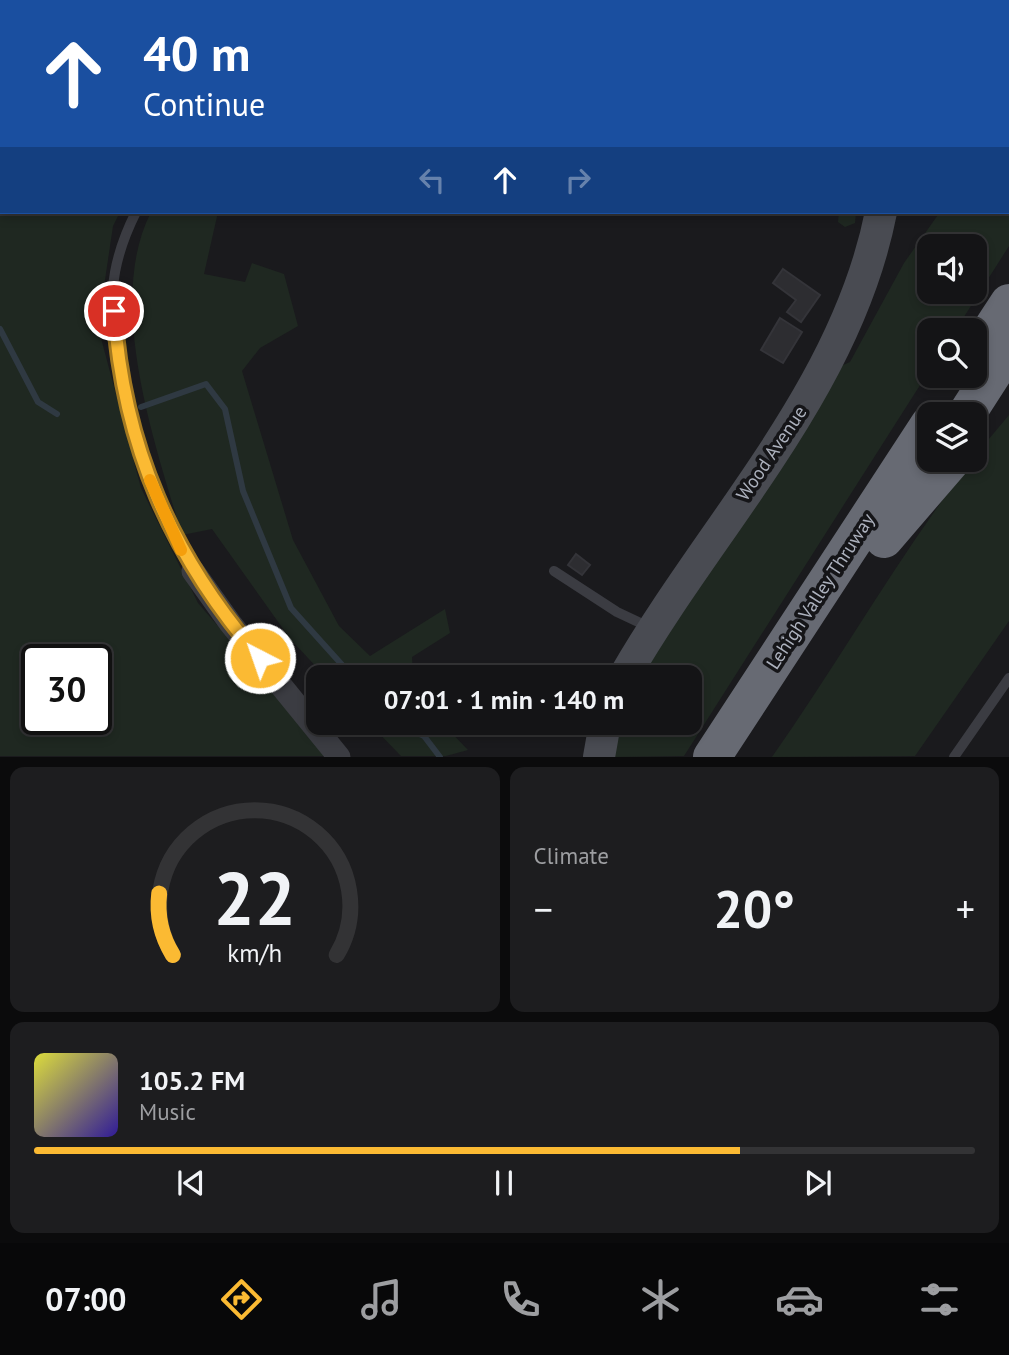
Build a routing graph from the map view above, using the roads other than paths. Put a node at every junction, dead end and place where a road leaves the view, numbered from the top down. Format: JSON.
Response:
{"nodes":[{"id":1,"x":135,"y":214,"type":"edge"},
{"id":2,"x":881,"y":214,"type":"edge"},
{"id":3,"x":1009,"y":303,"type":"edge"},
{"id":4,"x":987,"y":337,"type":"edge"},
{"id":5,"x":1009,"y":348,"type":"edge"},
{"id":6,"x":1009,"y":393,"type":"edge"},
{"id":7,"x":974,"y":402,"type":"edge"},
{"id":8,"x":987,"y":419,"type":"edge"},
{"id":9,"x":917,"y":443,"type":"edge"},
{"id":10,"x":928,"y":472,"type":"edge"},
{"id":11,"x":942,"y":472,"type":"edge"},
{"id":12,"x":884,"y":539,"type":"junction"},
{"id":13,"x":193,"y":570,"type":"joint"},
{"id":14,"x":554,"y":571,"type":"dead end"},
{"id":15,"x":654,"y":629,"type":"junction"},
{"id":16,"x":632,"y":665,"type":"edge"},
{"id":17,"x":1009,"y":678,"type":"edge"},
{"id":18,"x":603,"y":735,"type":"edge"},
{"id":19,"x":340,"y":757,"type":"edge"},
{"id":20,"x":599,"y":757,"type":"edge"},
{"id":21,"x":712,"y":757,"type":"edge"},
{"id":22,"x":742,"y":757,"type":"edge"},
{"id":23,"x":954,"y":757,"type":"edge"}],
"edges":[{"from":1,"to":13,"type":"lane"},
{"from":2,"to":15,"type":"main road","name":"Wood Avenue"},
{"from":3,"to":4,"type":"highway"},
{"from":5,"to":7,"type":"highway"},
{"from":6,"to":8,"type":"highway"},
{"from":9,"to":21,"type":"highway","name":"Lehigh Valley Thruway"},
{"from":10,"to":12,"type":"highway","name":"Lehigh Valley Thruway"},
{"from":11,"to":12,"type":"highway"},
{"from":12,"to":22,"type":"highway","name":"Lehigh Valley Thruway"},
{"from":13,"to":19,"type":"street"},
{"from":14,"to":15,"type":"lane"},
{"from":15,"to":16,"type":"main road","name":"Wood Avenue"},
{"from":17,"to":23,"type":"lane"},
{"from":18,"to":20,"type":"main road"}]}
